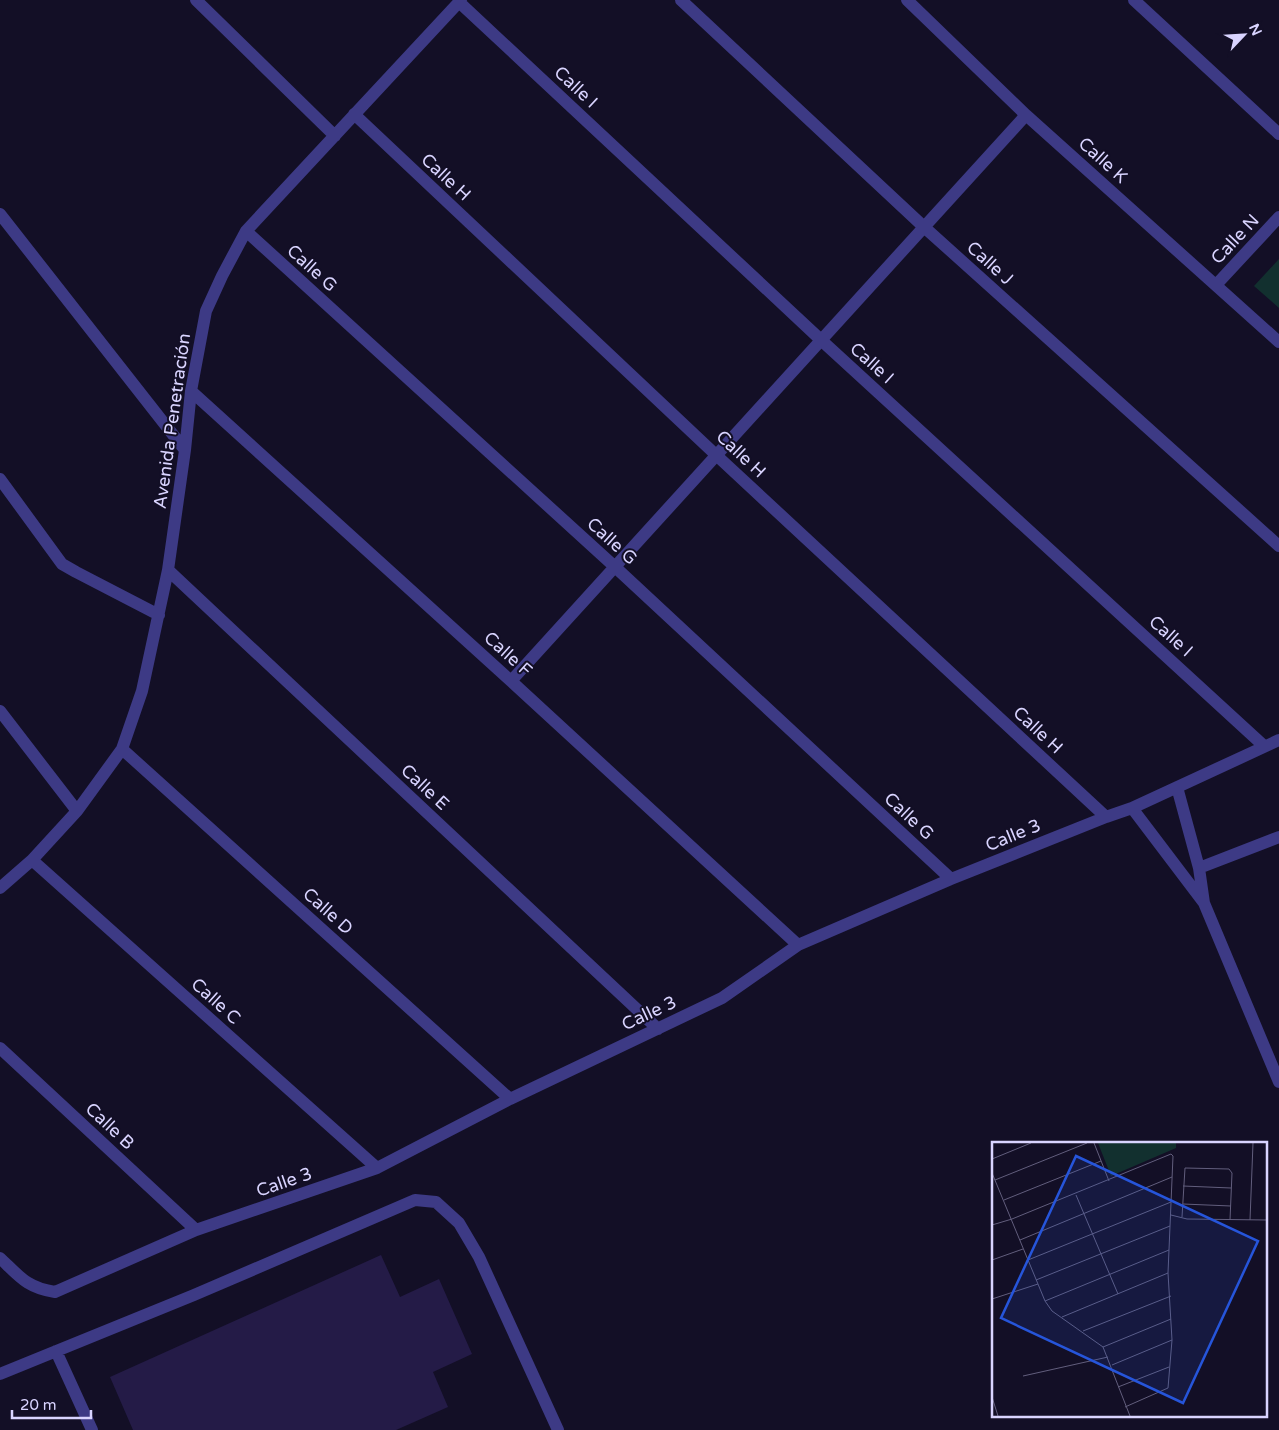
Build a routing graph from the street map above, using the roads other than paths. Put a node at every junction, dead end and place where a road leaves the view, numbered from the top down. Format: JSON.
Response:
{"nodes":[{"id":1,"x":196,"y":0,"type":"edge"},
{"id":2,"x":681,"y":0,"type":"edge"},
{"id":3,"x":907,"y":0,"type":"edge"},
{"id":4,"x":1134,"y":0,"type":"edge"},
{"id":5,"x":460,"y":1,"type":"edge"},
{"id":6,"x":354,"y":114,"type":"junction"},
{"id":7,"x":1026,"y":115,"type":"junction"},
{"id":8,"x":1279,"y":134,"type":"edge"},
{"id":9,"x":335,"y":136,"type":"junction"},
{"id":10,"x":0,"y":214,"type":"edge"},
{"id":11,"x":1279,"y":217,"type":"edge"},
{"id":12,"x":924,"y":227,"type":"junction"},
{"id":13,"x":246,"y":232,"type":"junction"},
{"id":14,"x":1216,"y":285,"type":"junction"},
{"id":15,"x":821,"y":340,"type":"junction"},
{"id":16,"x":1279,"y":342,"type":"edge"},
{"id":17,"x":191,"y":392,"type":"junction"},
{"id":18,"x":185,"y":450,"type":"junction"},
{"id":19,"x":715,"y":454,"type":"junction"},
{"id":20,"x":0,"y":478,"type":"edge"},
{"id":21,"x":1279,"y":546,"type":"edge"},
{"id":22,"x":614,"y":566,"type":"junction"},
{"id":23,"x":168,"y":570,"type":"junction"},
{"id":24,"x":159,"y":615,"type":"junction"},
{"id":25,"x":511,"y":680,"type":"junction"},
{"id":26,"x":0,"y":711,"type":"edge"},
{"id":27,"x":1279,"y":740,"type":"edge"},
{"id":28,"x":1264,"y":746,"type":"junction"},
{"id":29,"x":122,"y":749,"type":"junction"},
{"id":30,"x":1178,"y":787,"type":"junction"},
{"id":31,"x":1132,"y":808,"type":"junction"},
{"id":32,"x":77,"y":811,"type":"junction"},
{"id":33,"x":1106,"y":817,"type":"junction"},
{"id":34,"x":1279,"y":837,"type":"edge"},
{"id":35,"x":32,"y":860,"type":"junction"},
{"id":36,"x":1200,"y":868,"type":"junction"},
{"id":37,"x":951,"y":879,"type":"junction"},
{"id":38,"x":0,"y":888,"type":"edge"},
{"id":39,"x":1204,"y":903,"type":"junction"},
{"id":40,"x":798,"y":945,"type":"junction"},
{"id":41,"x":658,"y":1028,"type":"junction"},
{"id":42,"x":0,"y":1048,"type":"edge"},
{"id":43,"x":1279,"y":1082,"type":"edge"},
{"id":44,"x":510,"y":1099,"type":"junction"},
{"id":45,"x":377,"y":1168,"type":"junction"},
{"id":46,"x":196,"y":1230,"type":"junction"},
{"id":47,"x":0,"y":1258,"type":"edge"},
{"id":48,"x":56,"y":1352,"type":"junction"},
{"id":49,"x":0,"y":1374,"type":"edge"},
{"id":50,"x":92,"y":1430,"type":"edge"},
{"id":51,"x":558,"y":1430,"type":"edge"}],
"edges":[{"from":1,"to":9,"type":"street"},
{"from":2,"to":12,"type":"street","name":"Calle J"},
{"from":3,"to":7,"type":"street","name":"Calle K"},
{"from":4,"to":8,"type":"street"},
{"from":5,"to":6,"type":"street","name":"Avenida Penetración"},
{"from":5,"to":15,"type":"street","name":"Calle I"},
{"from":6,"to":9,"type":"street","name":"Avenida Penetración"},
{"from":6,"to":19,"type":"street","name":"Calle H"},
{"from":7,"to":12,"type":"street"},
{"from":7,"to":14,"type":"street","name":"Calle K"},
{"from":9,"to":13,"type":"street","name":"Avenida Penetración"},
{"from":10,"to":18,"type":"street"},
{"from":11,"to":14,"type":"street","name":"Calle N"},
{"from":12,"to":15,"type":"street"},
{"from":12,"to":21,"type":"street","name":"Calle J"},
{"from":13,"to":17,"type":"street","name":"Avenida Penetración"},
{"from":13,"to":22,"type":"street","name":"Calle G"},
{"from":14,"to":16,"type":"street","name":"Calle K"},
{"from":15,"to":19,"type":"street"},
{"from":15,"to":28,"type":"street","name":"Calle I"},
{"from":17,"to":18,"type":"street","name":"Avenida Penetración"},
{"from":17,"to":25,"type":"street","name":"Calle F"},
{"from":18,"to":23,"type":"street","name":"Avenida Penetración"},
{"from":19,"to":22,"type":"street"},
{"from":19,"to":33,"type":"street","name":"Calle H"},
{"from":20,"to":24,"type":"street"},
{"from":22,"to":25,"type":"street"},
{"from":22,"to":37,"type":"street","name":"Calle G"},
{"from":23,"to":24,"type":"street","name":"Avenida Penetración"},
{"from":23,"to":41,"type":"street","name":"Calle E"},
{"from":24,"to":29,"type":"street","name":"Avenida Penetración"},
{"from":25,"to":40,"type":"street","name":"Calle F"},
{"from":26,"to":32,"type":"street"},
{"from":27,"to":28,"type":"street","name":"Calle 3"},
{"from":28,"to":30,"type":"street","name":"Calle 3"},
{"from":29,"to":32,"type":"street","name":"Avenida Penetración"},
{"from":29,"to":44,"type":"street","name":"Calle D"},
{"from":30,"to":31,"type":"street","name":"Calle 3"},
{"from":30,"to":36,"type":"street"},
{"from":31,"to":33,"type":"street","name":"Calle 3"},
{"from":31,"to":39,"type":"street"},
{"from":32,"to":35,"type":"street","name":"Avenida Penetración"},
{"from":33,"to":37,"type":"street","name":"Calle 3"},
{"from":34,"to":36,"type":"street"},
{"from":35,"to":38,"type":"street","name":"Avenida Penetración"},
{"from":35,"to":45,"type":"street","name":"Calle C"},
{"from":36,"to":39,"type":"street"},
{"from":37,"to":40,"type":"street","name":"Calle 3"},
{"from":39,"to":43,"type":"street"},
{"from":40,"to":41,"type":"street","name":"Calle 3"},
{"from":41,"to":44,"type":"street","name":"Calle 3"},
{"from":42,"to":46,"type":"street","name":"Calle B"},
{"from":44,"to":45,"type":"street","name":"Calle 3"},
{"from":45,"to":46,"type":"street","name":"Calle 3"},
{"from":46,"to":47,"type":"street","name":"Calle 3"},
{"from":48,"to":49,"type":"street"},
{"from":48,"to":50,"type":"street"},
{"from":48,"to":51,"type":"street"}]}
